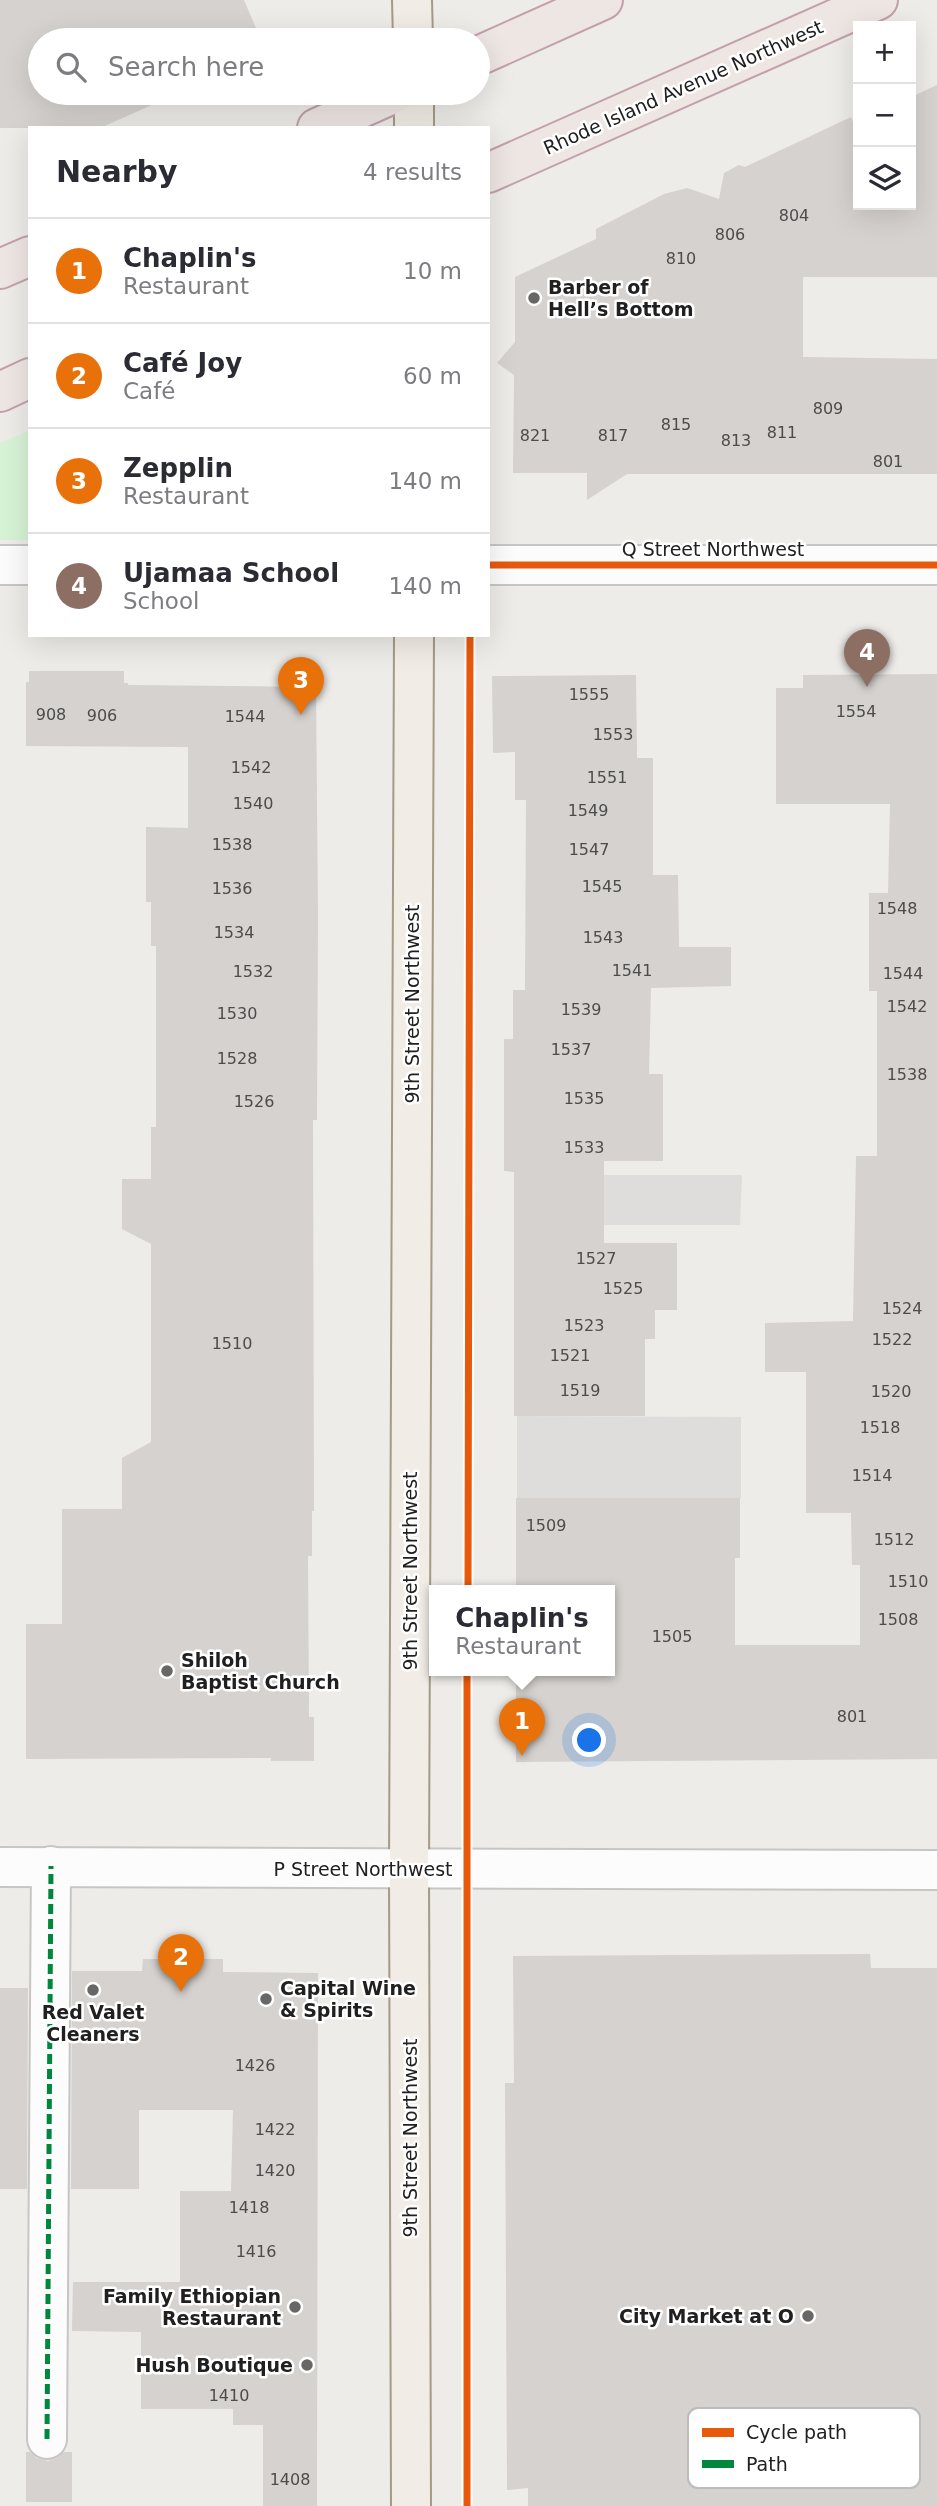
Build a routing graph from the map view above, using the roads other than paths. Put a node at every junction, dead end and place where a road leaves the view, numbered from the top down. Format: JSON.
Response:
{"nodes":[{"id":1,"x":412,"y":0,"type":"edge"},
{"id":2,"x":603,"y":0,"type":"edge"},
{"id":3,"x":878,"y":0,"type":"edge"},
{"id":4,"x":413,"y":28,"type":"edge"},
{"id":5,"x":490,"y":51,"type":"edge"},
{"id":6,"x":368,"y":105,"type":"edge"},
{"id":7,"x":414,"y":105,"type":"edge"},
{"id":8,"x":321,"y":126,"type":"edge"},
{"id":9,"x":414,"y":126,"type":"edge"},
{"id":10,"x":490,"y":172,"type":"edge"},
{"id":11,"x":28,"y":257,"type":"edge"},
{"id":12,"x":0,"y":269,"type":"edge"},
{"id":13,"x":28,"y":379,"type":"edge"},
{"id":14,"x":0,"y":392,"type":"edge"},
{"id":15,"x":0,"y":565,"type":"edge"},
{"id":16,"x":28,"y":565,"type":"edge"},
{"id":17,"x":490,"y":565,"type":"edge"},
{"id":18,"x":937,"y":565,"type":"edge"},
{"id":19,"x":414,"y":637,"type":"edge"},
{"id":20,"x":51,"y":1866,"type":"junction"},
{"id":21,"x":0,"y":1867,"type":"edge"},
{"id":22,"x":409,"y":1870,"type":"junction"},
{"id":23,"x":937,"y":1870,"type":"edge"},
{"id":24,"x":47,"y":2439,"type":"dead end"},
{"id":25,"x":411,"y":2506,"type":"edge"}],
"edges":[{"from":1,"to":4,"type":"main road"},
{"from":2,"to":5,"type":"highway"},
{"from":3,"to":10,"type":"highway","name":"Rhode Island Avenue Northwest"},
{"from":6,"to":8,"type":"highway"},
{"from":7,"to":9,"type":"main road"},
{"from":11,"to":12,"type":"highway"},
{"from":13,"to":14,"type":"highway"},
{"from":15,"to":16,"type":"street"},
{"from":17,"to":18,"type":"street","name":"Q Street Northwest"},
{"from":19,"to":22,"type":"main road","name":"9th Street Northwest"},
{"from":20,"to":21,"type":"street","name":"P Street Northwest"},
{"from":20,"to":22,"type":"street","name":"P Street Northwest"},
{"from":20,"to":24,"type":"street"},
{"from":22,"to":23,"type":"street","name":"P Street Northwest"},
{"from":22,"to":25,"type":"main road","name":"9th Street Northwest"}]}
